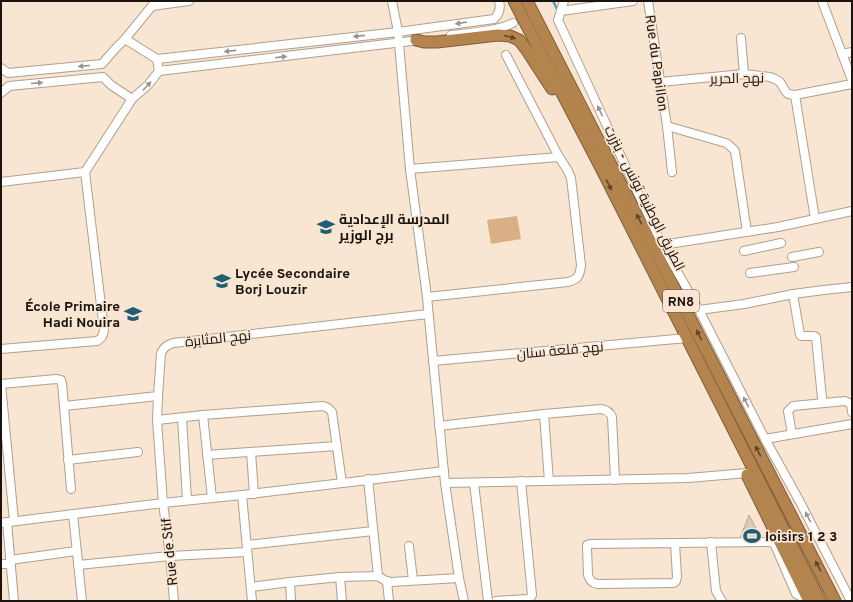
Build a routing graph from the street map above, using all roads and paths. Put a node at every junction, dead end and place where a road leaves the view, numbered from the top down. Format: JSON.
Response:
{"nodes":[{"id":1,"x":189,"y":1,"type":"edge"},
{"id":2,"x":392,"y":1,"type":"edge"},
{"id":3,"x":499,"y":1,"type":"edge"},
{"id":4,"x":508,"y":1,"type":"edge"},
{"id":5,"x":514,"y":1,"type":"edge"},
{"id":6,"x":527,"y":1,"type":"edge"},
{"id":7,"x":633,"y":1,"type":"edge"},
{"id":8,"x":648,"y":1,"type":"edge"},
{"id":9,"x":822,"y":1,"type":"edge"},
{"id":10,"x":154,"y":4,"type":"edge"},
{"id":11,"x":563,"y":5,"type":"edge"},
{"id":12,"x":513,"y":23,"type":"dead end"},
{"id":13,"x":398,"y":32,"type":"junction"},
{"id":14,"x":741,"y":38,"type":"dead end"},
{"id":15,"x":125,"y":39,"type":"junction"},
{"id":16,"x":416,"y":40,"type":"junction"},
{"id":17,"x":399,"y":43,"type":"junction"},
{"id":18,"x":852,"y":52,"type":"edge"},
{"id":19,"x":842,"y":54,"type":"junction"},
{"id":20,"x":506,"y":55,"type":"dead end"},
{"id":21,"x":157,"y":59,"type":"junction"},
{"id":22,"x":102,"y":64,"type":"junction"},
{"id":23,"x":4,"y":71,"type":"edge"},
{"id":24,"x":159,"y":71,"type":"junction"},
{"id":25,"x":744,"y":74,"type":"junction"},
{"id":26,"x":103,"y":77,"type":"junction"},
{"id":27,"x":852,"y":80,"type":"edge"},
{"id":28,"x":660,"y":82,"type":"junction"},
{"id":29,"x":852,"y":84,"type":"edge"},
{"id":30,"x":9,"y":86,"type":"junction"},
{"id":31,"x":1,"y":93,"type":"edge"},
{"id":32,"x":795,"y":95,"type":"junction"},
{"id":33,"x":132,"y":99,"type":"junction"},
{"id":34,"x":560,"y":100,"type":"junction"},
{"id":35,"x":666,"y":126,"type":"junction"},
{"id":36,"x":559,"y":157,"type":"junction"},
{"id":37,"x":600,"y":166,"type":"junction"},
{"id":38,"x":410,"y":169,"type":"junction"},
{"id":39,"x":85,"y":172,"type":"junction"},
{"id":40,"x":672,"y":172,"type":"dead end"},
{"id":41,"x":1,"y":182,"type":"edge"},
{"id":42,"x":852,"y":211,"type":"edge"},
{"id":43,"x":815,"y":219,"type":"junction"},
{"id":44,"x":747,"y":232,"type":"junction"},
{"id":45,"x":781,"y":243,"type":"dead end"},
{"id":46,"x":662,"y":245,"type":"junction"},
{"id":47,"x":744,"y":251,"type":"dead end"},
{"id":48,"x":819,"y":252,"type":"dead end"},
{"id":49,"x":792,"y":257,"type":"dead end"},
{"id":50,"x":794,"y":267,"type":"dead end"},
{"id":51,"x":750,"y":273,"type":"dead end"},
{"id":52,"x":852,"y":287,"type":"edge"},
{"id":53,"x":793,"y":294,"type":"junction"},
{"id":54,"x":426,"y":297,"type":"junction"},
{"id":55,"x":699,"y":310,"type":"junction"},
{"id":56,"x":428,"y":314,"type":"junction"},
{"id":57,"x":687,"y":338,"type":"junction"},
{"id":58,"x":1,"y":349,"type":"edge"},
{"id":59,"x":433,"y":361,"type":"junction"},
{"id":60,"x":702,"y":370,"type":"junction"},
{"id":61,"x":1,"y":384,"type":"edge"},
{"id":62,"x":158,"y":396,"type":"junction"},
{"id":63,"x":822,"y":398,"type":"dead end"},
{"id":64,"x":64,"y":406,"type":"junction"},
{"id":65,"x":852,"y":412,"type":"edge"},
{"id":66,"x":544,"y":414,"type":"junction"},
{"id":67,"x":203,"y":415,"type":"junction"},
{"id":68,"x":182,"y":418,"type":"junction"},
{"id":69,"x":157,"y":420,"type":"junction"},
{"id":70,"x":852,"y":424,"type":"edge"},
{"id":71,"x":439,"y":426,"type":"junction"},
{"id":72,"x":792,"y":434,"type":"junction"},
{"id":73,"x":765,"y":439,"type":"junction"},
{"id":74,"x":337,"y":446,"type":"junction"},
{"id":75,"x":138,"y":452,"type":"dead end"},
{"id":76,"x":251,"y":452,"type":"junction"},
{"id":77,"x":207,"y":455,"type":"junction"},
{"id":78,"x":68,"y":460,"type":"junction"},
{"id":79,"x":444,"y":471,"type":"junction"},
{"id":80,"x":747,"y":473,"type":"junction"},
{"id":81,"x":368,"y":480,"type":"junction"},
{"id":82,"x":549,"y":480,"type":"junction"},
{"id":83,"x":615,"y":480,"type":"junction"},
{"id":84,"x":521,"y":481,"type":"junction"},
{"id":85,"x":342,"y":483,"type":"junction"},
{"id":86,"x":445,"y":483,"type":"junction"},
{"id":87,"x":474,"y":483,"type":"junction"},
{"id":88,"x":71,"y":489,"type":"dead end"},
{"id":89,"x":254,"y":494,"type":"junction"},
{"id":90,"x":242,"y":495,"type":"junction"},
{"id":91,"x":212,"y":498,"type":"junction"},
{"id":92,"x":187,"y":500,"type":"junction"},
{"id":93,"x":163,"y":502,"type":"junction"},
{"id":94,"x":72,"y":514,"type":"junction"},
{"id":95,"x":8,"y":522,"type":"edge"},
{"id":96,"x":373,"y":531,"type":"junction"},
{"id":97,"x":711,"y":542,"type":"junction"},
{"id":98,"x":675,"y":543,"type":"junction"},
{"id":99,"x":409,"y":546,"type":"dead end"},
{"id":100,"x":247,"y":548,"type":"junction"},
{"id":101,"x":76,"y":552,"type":"junction"},
{"id":102,"x":170,"y":556,"type":"junction"},
{"id":103,"x":11,"y":562,"type":"junction"},
{"id":104,"x":1,"y":564,"type":"edge"},
{"id":105,"x":78,"y":565,"type":"junction"},
{"id":106,"x":378,"y":576,"type":"junction"},
{"id":107,"x":340,"y":577,"type":"junction"},
{"id":108,"x":459,"y":578,"type":"junction"},
{"id":109,"x":413,"y":580,"type":"junction"},
{"id":110,"x":290,"y":582,"type":"junction"},
{"id":111,"x":387,"y":582,"type":"junction"},
{"id":112,"x":251,"y":587,"type":"junction"},
{"id":113,"x":834,"y":598,"type":"edge"},
{"id":114,"x":808,"y":599,"type":"edge"},
{"id":115,"x":14,"y":601,"type":"edge"},
{"id":116,"x":82,"y":601,"type":"edge"},
{"id":117,"x":174,"y":601,"type":"edge"},
{"id":118,"x":252,"y":601,"type":"edge"},
{"id":119,"x":291,"y":601,"type":"edge"},
{"id":120,"x":342,"y":601,"type":"edge"},
{"id":121,"x":389,"y":601,"type":"edge"},
{"id":122,"x":464,"y":601,"type":"edge"},
{"id":123,"x":488,"y":601,"type":"edge"},
{"id":124,"x":496,"y":601,"type":"edge"},
{"id":125,"x":722,"y":601,"type":"edge"},
{"id":126,"x":820,"y":601,"type":"edge"},
{"id":127,"x":851,"y":601,"type":"edge"}],
"edges":[{"from":1,"to":10,"type":"street"},
{"from":2,"to":13,"type":"street"},
{"from":3,"to":13,"type":"street","one_way":true},
{"from":4,"to":34,"type":"highway","number":"RN8"},
{"from":5,"to":37,"type":"highway","name":"الطريق الوطنية تونس - بنزرت","number":"RN8"},
{"from":113,"to":6,"type":"highway","name":"الطريق الوطنية تونس - بنزرت","number":"RN8","one_way":true},
{"from":7,"to":11,"type":"street"},
{"from":8,"to":28,"type":"street","name":"Rue du Papillon"},
{"from":9,"to":19,"type":"street"},
{"from":10,"to":15,"type":"street"},
{"from":46,"to":11,"type":"street","one_way":true},
{"from":12,"to":16,"type":"street"},
{"from":13,"to":17,"type":"street"},
{"from":13,"to":21,"type":"street","one_way":true},
{"from":14,"to":25,"type":"street"},
{"from":15,"to":21,"type":"street"},
{"from":15,"to":22,"type":"street"},
{"from":16,"to":17,"type":"street"},
{"from":16,"to":34,"type":"highway","number":"RN8","one_way":true},
{"from":24,"to":17,"type":"street","one_way":true},
{"from":17,"to":38,"type":"street"},
{"from":18,"to":19,"type":"street"},
{"from":19,"to":27,"type":"street"},
{"from":20,"to":36,"type":"street"},
{"from":21,"to":24,"type":"street"},
{"from":22,"to":23,"type":"street","one_way":true},
{"from":22,"to":26,"type":"street"},
{"from":23,"to":30,"type":"street"},
{"from":33,"to":24,"type":"street","one_way":true},
{"from":25,"to":28,"type":"street","name":"نهج الحرير"},
{"from":25,"to":32,"type":"street","name":"نهج الحرير"},
{"from":30,"to":26,"type":"street","one_way":true},
{"from":26,"to":33,"type":"street"},
{"from":28,"to":35,"type":"street","name":"Rue du Papillon"},
{"from":29,"to":32,"type":"street"},
{"from":30,"to":31,"type":"street"},
{"from":32,"to":43,"type":"street"},
{"from":33,"to":39,"type":"street"},
{"from":34,"to":37,"type":"highway","number":"RN8"},
{"from":35,"to":40,"type":"street","name":"Rue du Papillon"},
{"from":35,"to":44,"type":"street"},
{"from":36,"to":38,"type":"street"},
{"from":36,"to":54,"type":"street"},
{"from":37,"to":57,"type":"highway","name":"الطريق الوطنية تونس - بنزرت","number":"RN8","one_way":true},
{"from":38,"to":54,"type":"street"},
{"from":39,"to":41,"type":"street"},
{"from":39,"to":58,"type":"street"},
{"from":42,"to":43,"type":"street"},
{"from":43,"to":44,"type":"street"},
{"from":44,"to":46,"type":"street"},
{"from":45,"to":47,"type":"street"},
{"from":46,"to":55,"type":"street"},
{"from":48,"to":49,"type":"street"},
{"from":50,"to":51,"type":"street"},
{"from":52,"to":53,"type":"street"},
{"from":53,"to":55,"type":"street"},
{"from":53,"to":63,"type":"street"},
{"from":54,"to":56,"type":"street"},
{"from":73,"to":55,"type":"street","one_way":true},
{"from":56,"to":59,"type":"street"},
{"from":56,"to":62,"type":"street","name":"نهج المثابرة"},
{"from":57,"to":59,"type":"street","name":"نهج قلعة سنان"},
{"from":57,"to":60,"type":"highway","name":"الطريق الوطنية تونس - بنزرت","number":"RN8"},
{"from":59,"to":71,"type":"street"},
{"from":60,"to":80,"type":"highway","number":"RN8"},
{"from":60,"to":126,"type":"highway","name":"الطريق الوطنية تونس - بنزرت","number":"RN8"},
{"from":61,"to":64,"type":"street"},
{"from":61,"to":95,"type":"street"},
{"from":62,"to":64,"type":"street"},
{"from":62,"to":69,"type":"street","name":"نهج المثابرة"},
{"from":64,"to":78,"type":"street"},
{"from":65,"to":72,"type":"street"},
{"from":66,"to":71,"type":"street"},
{"from":66,"to":82,"type":"street"},
{"from":66,"to":83,"type":"street"},
{"from":67,"to":68,"type":"street"},
{"from":67,"to":74,"type":"street"},
{"from":67,"to":77,"type":"street"},
{"from":68,"to":69,"type":"street"},
{"from":68,"to":92,"type":"street"},
{"from":69,"to":93,"type":"street","name":"نهج المثابرة"},
{"from":70,"to":72,"type":"street"},
{"from":71,"to":79,"type":"street"},
{"from":72,"to":73,"type":"street"},
{"from":127,"to":73,"type":"street","one_way":true},
{"from":74,"to":76,"type":"street"},
{"from":74,"to":85,"type":"street"},
{"from":75,"to":78,"type":"street"},
{"from":76,"to":77,"type":"street"},
{"from":76,"to":89,"type":"street"},
{"from":77,"to":91,"type":"street"},
{"from":78,"to":88,"type":"street"},
{"from":79,"to":81,"type":"street"},
{"from":79,"to":86,"type":"street"},
{"from":80,"to":83,"type":"street"},
{"from":80,"to":114,"type":"highway"},
{"from":81,"to":85,"type":"street"},
{"from":81,"to":96,"type":"street"},
{"from":82,"to":83,"type":"street"},
{"from":82,"to":84,"type":"street"},
{"from":84,"to":87,"type":"street"},
{"from":84,"to":124,"type":"street"},
{"from":85,"to":89,"type":"street"},
{"from":86,"to":87,"type":"street"},
{"from":86,"to":108,"type":"street"},
{"from":87,"to":123,"type":"street"},
{"from":89,"to":90,"type":"street"},
{"from":90,"to":91,"type":"street"},
{"from":90,"to":100,"type":"street"},
{"from":91,"to":92,"type":"street"},
{"from":92,"to":93,"type":"street"},
{"from":93,"to":94,"type":"street"},
{"from":93,"to":102,"type":"street","name":"Rue de Stif"},
{"from":94,"to":95,"type":"street"},
{"from":94,"to":101,"type":"street"},
{"from":95,"to":103,"type":"street"},
{"from":96,"to":100,"type":"street"},
{"from":96,"to":106,"type":"street"},
{"from":97,"to":98,"type":"street"},
{"from":97,"to":114,"type":"street"},
{"from":97,"to":125,"type":"street"},
{"from":98,"to":98,"type":"street"},
{"from":99,"to":109,"type":"street"},
{"from":100,"to":102,"type":"street"},
{"from":100,"to":112,"type":"street"},
{"from":101,"to":103,"type":"street"},
{"from":101,"to":105,"type":"street"},
{"from":102,"to":105,"type":"street"},
{"from":102,"to":117,"type":"street","name":"Rue de Stif"},
{"from":103,"to":104,"type":"street"},
{"from":103,"to":115,"type":"street"},
{"from":105,"to":116,"type":"street"},
{"from":106,"to":107,"type":"street"},
{"from":106,"to":111,"type":"street"},
{"from":107,"to":110,"type":"street"},
{"from":107,"to":120,"type":"street"},
{"from":108,"to":109,"type":"street"},
{"from":108,"to":122,"type":"street"},
{"from":109,"to":111,"type":"street"},
{"from":110,"to":112,"type":"street"},
{"from":110,"to":119,"type":"street"},
{"from":111,"to":121,"type":"street"},
{"from":112,"to":118,"type":"street"}]}
